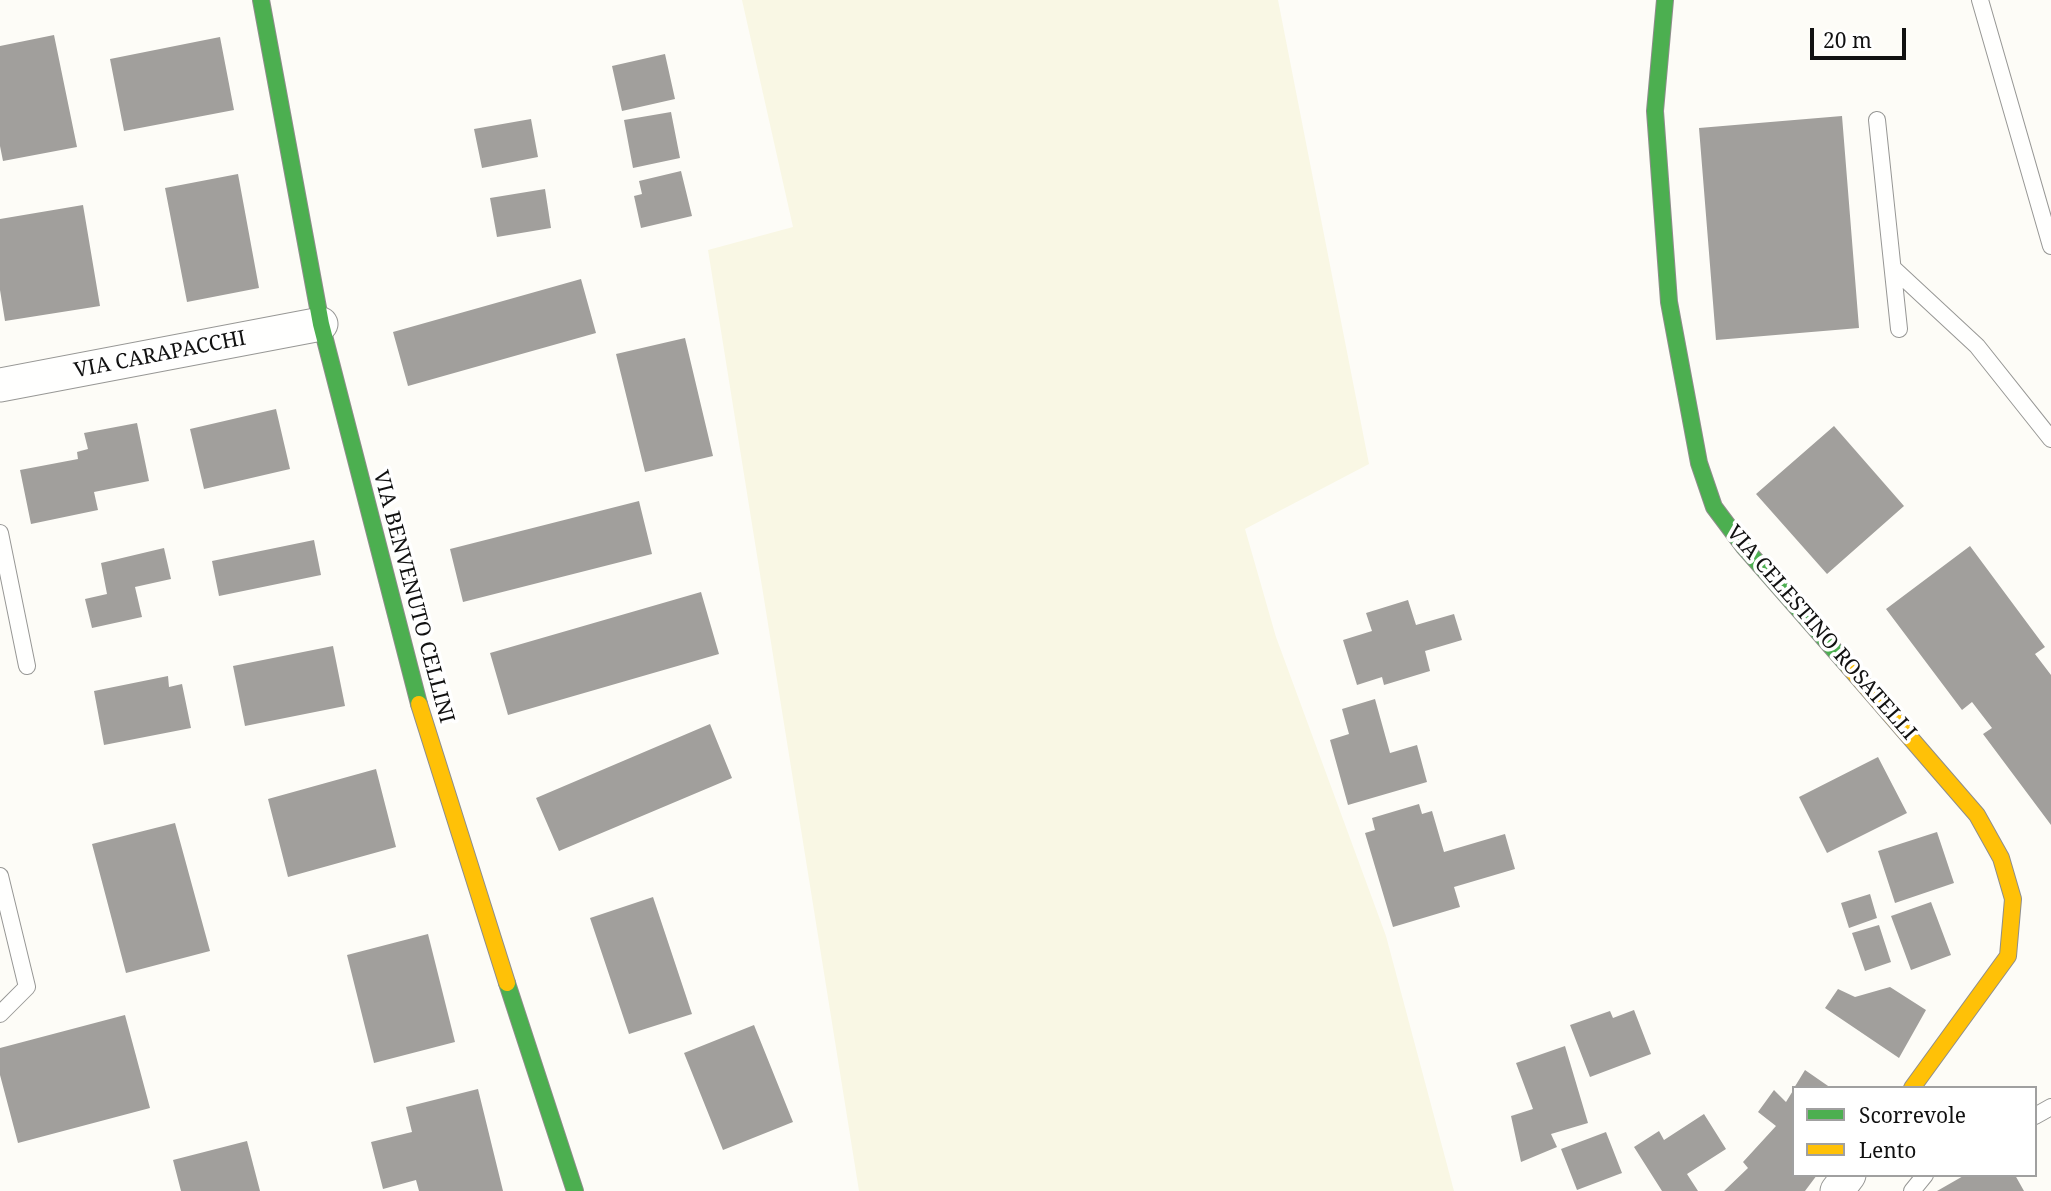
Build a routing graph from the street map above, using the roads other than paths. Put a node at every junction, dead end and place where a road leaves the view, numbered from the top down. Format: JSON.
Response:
{"nodes":[{"id":1,"x":261,"y":0,"type":"edge"},
{"id":2,"x":1665,"y":0,"type":"edge"},
{"id":3,"x":1980,"y":0,"type":"edge"},
{"id":4,"x":1877,"y":120,"type":"dead end"},
{"id":5,"x":2051,"y":246,"type":"edge"},
{"id":6,"x":1893,"y":268,"type":"junction"},
{"id":7,"x":321,"y":324,"type":"junction"},
{"id":8,"x":1899,"y":329,"type":"dead end"},
{"id":9,"x":0,"y":385,"type":"edge"},
{"id":10,"x":2051,"y":439,"type":"edge"},
{"id":11,"x":0,"y":533,"type":"edge"},
{"id":12,"x":27,"y":666,"type":"dead end"},
{"id":13,"x":0,"y":876,"type":"edge"},
{"id":14,"x":0,"y":1014,"type":"edge"},
{"id":15,"x":1913,"y":1086,"type":"edge"},
{"id":16,"x":1924,"y":1177,"type":"edge"},
{"id":17,"x":575,"y":1191,"type":"edge"},
{"id":18,"x":1912,"y":1191,"type":"edge"}],
"edges":[{"from":1,"to":7,"type":"street","name":"VIA BENVENUTO CELLINI"},
{"from":2,"to":15,"type":"street","name":"VIA CELESTINO ROSATELLI"},
{"from":3,"to":5,"type":"lane"},
{"from":4,"to":6,"type":"lane"},
{"from":6,"to":8,"type":"lane"},
{"from":6,"to":10,"type":"lane"},
{"from":7,"to":9,"type":"street","name":"VIA CARAPACCHI"},
{"from":7,"to":17,"type":"street","name":"VIA BENVENUTO CELLINI"},
{"from":11,"to":12,"type":"lane"},
{"from":13,"to":14,"type":"lane"},
{"from":16,"to":18,"type":"lane"}]}
